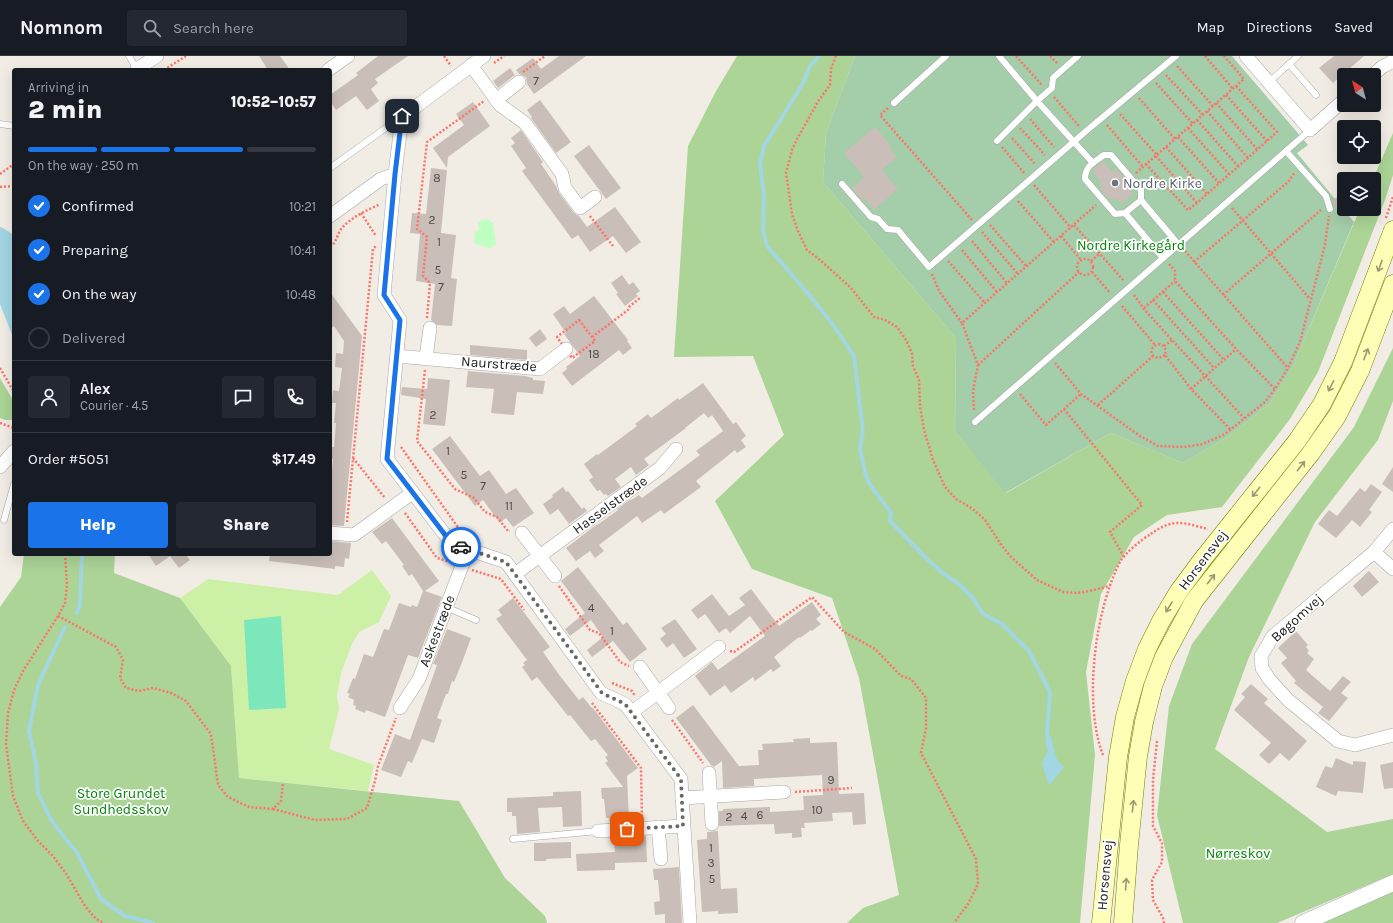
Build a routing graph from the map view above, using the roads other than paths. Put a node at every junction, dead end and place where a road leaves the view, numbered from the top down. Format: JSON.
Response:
{"nodes":[{"id":1,"x":128,"y":56,"type":"edge"},
{"id":2,"x":157,"y":56,"type":"edge"},
{"id":3,"x":348,"y":56,"type":"edge"},
{"id":4,"x":484,"y":56,"type":"edge"},
{"id":5,"x":946,"y":56,"type":"edge"},
{"id":6,"x":999,"y":56,"type":"edge"},
{"id":7,"x":1078,"y":56,"type":"edge"},
{"id":8,"x":1246,"y":56,"type":"edge"},
{"id":9,"x":1298,"y":56,"type":"edge"},
{"id":10,"x":1173,"y":58,"type":"edge"},
{"id":11,"x":1393,"y":61,"type":"edge"},
{"id":12,"x":1289,"y":64,"type":"junction"},
{"id":13,"x":135,"y":68,"type":"edge"},
{"id":14,"x":138,"y":68,"type":"edge"},
{"id":15,"x":331,"y":68,"type":"edge"},
{"id":16,"x":1381,"y":69,"type":"edge"},
{"id":17,"x":475,"y":70,"type":"junction"},
{"id":18,"x":519,"y":82,"type":"road end"},
{"id":19,"x":1269,"y":82,"type":"junction"},
{"id":20,"x":1316,"y":95,"type":"dead end"},
{"id":21,"x":494,"y":97,"type":"junction"},
{"id":22,"x":1037,"y":101,"type":"junction"},
{"id":23,"x":894,"y":103,"type":"road end"},
{"id":24,"x":1337,"y":106,"type":"edge"},
{"id":25,"x":402,"y":116,"type":"junction"},
{"id":26,"x":0,"y":124,"type":"edge"},
{"id":27,"x":12,"y":126,"type":"edge"},
{"id":28,"x":1310,"y":130,"type":"junction"},
{"id":29,"x":996,"y":141,"type":"dead end"},
{"id":30,"x":1073,"y":142,"type":"junction"},
{"id":31,"x":1286,"y":151,"type":"junction"},
{"id":32,"x":1093,"y":163,"type":"junction"},
{"id":33,"x":332,"y":167,"type":"edge"},
{"id":34,"x":395,"y":174,"type":"junction"},
{"id":35,"x":842,"y":184,"type":"dead end"},
{"id":36,"x":596,"y":197,"type":"dead end"},
{"id":37,"x":1141,"y":200,"type":"junction"},
{"id":38,"x":1329,"y":206,"type":"road end"},
{"id":39,"x":1125,"y":213,"type":"junction"},
{"id":40,"x":332,"y":215,"type":"edge"},
{"id":41,"x":1389,"y":224,"type":"edge"},
{"id":42,"x":1178,"y":244,"type":"junction"},
{"id":43,"x":1163,"y":258,"type":"junction"},
{"id":44,"x":1393,"y":284,"type":"edge"},
{"id":45,"x":430,"y":328,"type":"road end"},
{"id":46,"x":566,"y":349,"type":"road end"},
{"id":47,"x":397,"y":356,"type":"junction"},
{"id":48,"x":426,"y":358,"type":"junction"},
{"id":49,"x":975,"y":422,"type":"road end"},
{"id":50,"x":676,"y":449,"type":"dead end"},
{"id":51,"x":12,"y":454,"type":"edge"},
{"id":52,"x":0,"y":467,"type":"edge"},
{"id":53,"x":12,"y":491,"type":"edge"},
{"id":54,"x":412,"y":493,"type":"junction"},
{"id":55,"x":4,"y":520,"type":"dead end"},
{"id":56,"x":1393,"y":529,"type":"edge"},
{"id":57,"x":332,"y":533,"type":"edge"},
{"id":58,"x":522,"y":533,"type":"road end"},
{"id":59,"x":468,"y":550,"type":"junction"},
{"id":60,"x":1374,"y":552,"type":"junction"},
{"id":61,"x":540,"y":556,"type":"junction"},
{"id":62,"x":1393,"y":569,"type":"edge"},
{"id":63,"x":515,"y":574,"type":"junction"},
{"id":64,"x":555,"y":576,"type":"road end"},
{"id":65,"x":446,"y":607,"type":"junction"},
{"id":66,"x":476,"y":620,"type":"dead end"},
{"id":67,"x":718,"y":647,"type":"road end"},
{"id":68,"x":640,"y":667,"type":"road end"},
{"id":69,"x":658,"y":693,"type":"junction"},
{"id":70,"x":400,"y":708,"type":"road end"},
{"id":71,"x":669,"y":708,"type":"road end"},
{"id":72,"x":637,"y":709,"type":"junction"},
{"id":73,"x":1393,"y":735,"type":"edge"},
{"id":74,"x":709,"y":773,"type":"road end"},
{"id":75,"x":784,"y":792,"type":"road end"},
{"id":76,"x":710,"y":796,"type":"junction"},
{"id":77,"x":682,"y":798,"type":"junction"},
{"id":78,"x":712,"y":824,"type":"dead end"},
{"id":79,"x":683,"y":826,"type":"junction"},
{"id":80,"x":658,"y":827,"type":"junction"},
{"id":81,"x":598,"y":831,"type":"joint"},
{"id":82,"x":513,"y":839,"type":"dead end"},
{"id":83,"x":661,"y":859,"type":"dead end"},
{"id":84,"x":1393,"y":883,"type":"edge"},
{"id":85,"x":690,"y":923,"type":"edge"},
{"id":86,"x":1101,"y":923,"type":"edge"},
{"id":87,"x":1123,"y":923,"type":"edge"},
{"id":88,"x":1303,"y":923,"type":"edge"}],
"edges":[{"from":1,"to":13,"type":"lane"},
{"from":2,"to":14,"type":"street"},
{"from":3,"to":15,"type":"street"},
{"from":4,"to":17,"type":"street"},
{"from":5,"to":23,"type":"lane"},
{"from":6,"to":22,"type":"lane"},
{"from":7,"to":22,"type":"lane"},
{"from":8,"to":19,"type":"street"},
{"from":9,"to":12,"type":"lane"},
{"from":10,"to":30,"type":"lane"},
{"from":11,"to":16,"type":"street"},
{"from":12,"to":19,"type":"lane"},
{"from":12,"to":20,"type":"lane"},
{"from":17,"to":21,"type":"street"},
{"from":17,"to":25,"type":"street"},
{"from":18,"to":21,"type":"street"},
{"from":19,"to":28,"type":"street"},
{"from":21,"to":36,"type":"street"},
{"from":22,"to":29,"type":"lane"},
{"from":22,"to":30,"type":"lane"},
{"from":24,"to":28,"type":"street"},
{"from":25,"to":33,"type":"lane"},
{"from":25,"to":34,"type":"street"},
{"from":26,"to":27,"type":"lane"},
{"from":28,"to":31,"type":"lane"},
{"from":30,"to":32,"type":"lane"},
{"from":30,"to":35,"type":"lane"},
{"from":31,"to":38,"type":"lane"},
{"from":31,"to":42,"type":"lane"},
{"from":32,"to":37,"type":"lane"},
{"from":32,"to":39,"type":"lane"},
{"from":34,"to":40,"type":"street"},
{"from":34,"to":47,"type":"street"},
{"from":37,"to":39,"type":"lane"},
{"from":37,"to":42,"type":"lane"},
{"from":39,"to":43,"type":"lane"},
{"from":41,"to":86,"type":"main road","name":"Horsensvej","one_way":true},
{"from":42,"to":43,"type":"lane"},
{"from":43,"to":49,"type":"lane"},
{"from":87,"to":44,"type":"main road","name":"Horsensvej","one_way":true},
{"from":45,"to":48,"type":"street"},
{"from":46,"to":48,"type":"street","name":"Naurstræde"},
{"from":47,"to":48,"type":"street","name":"Naurstræde"},
{"from":47,"to":54,"type":"street"},
{"from":50,"to":61,"type":"street","name":"Hasselstræde"},
{"from":51,"to":52,"type":"street"},
{"from":53,"to":55,"type":"lane"},
{"from":54,"to":57,"type":"street"},
{"from":54,"to":59,"type":"street"},
{"from":56,"to":60,"type":"street","name":"Bøgomvej"},
{"from":58,"to":61,"type":"street"},
{"from":59,"to":63,"type":"street"},
{"from":59,"to":65,"type":"street","name":"Askestræde"},
{"from":60,"to":62,"type":"street"},
{"from":60,"to":73,"type":"street","name":"Bøgomvej"},
{"from":61,"to":63,"type":"street","name":"Hasselstræde"},
{"from":61,"to":64,"type":"street"},
{"from":63,"to":72,"type":"street"},
{"from":65,"to":66,"type":"lane"},
{"from":65,"to":70,"type":"street","name":"Askestræde"},
{"from":67,"to":69,"type":"street"},
{"from":68,"to":69,"type":"street"},
{"from":69,"to":71,"type":"street"},
{"from":69,"to":72,"type":"street"},
{"from":72,"to":77,"type":"street"},
{"from":74,"to":76,"type":"street"},
{"from":75,"to":76,"type":"street"},
{"from":76,"to":77,"type":"street"},
{"from":76,"to":78,"type":"street"},
{"from":77,"to":79,"type":"street"},
{"from":79,"to":80,"type":"street"},
{"from":79,"to":85,"type":"street"},
{"from":80,"to":81,"type":"street"},
{"from":80,"to":83,"type":"street"},
{"from":81,"to":82,"type":"lane"},
{"from":84,"to":88,"type":"street"}]}
